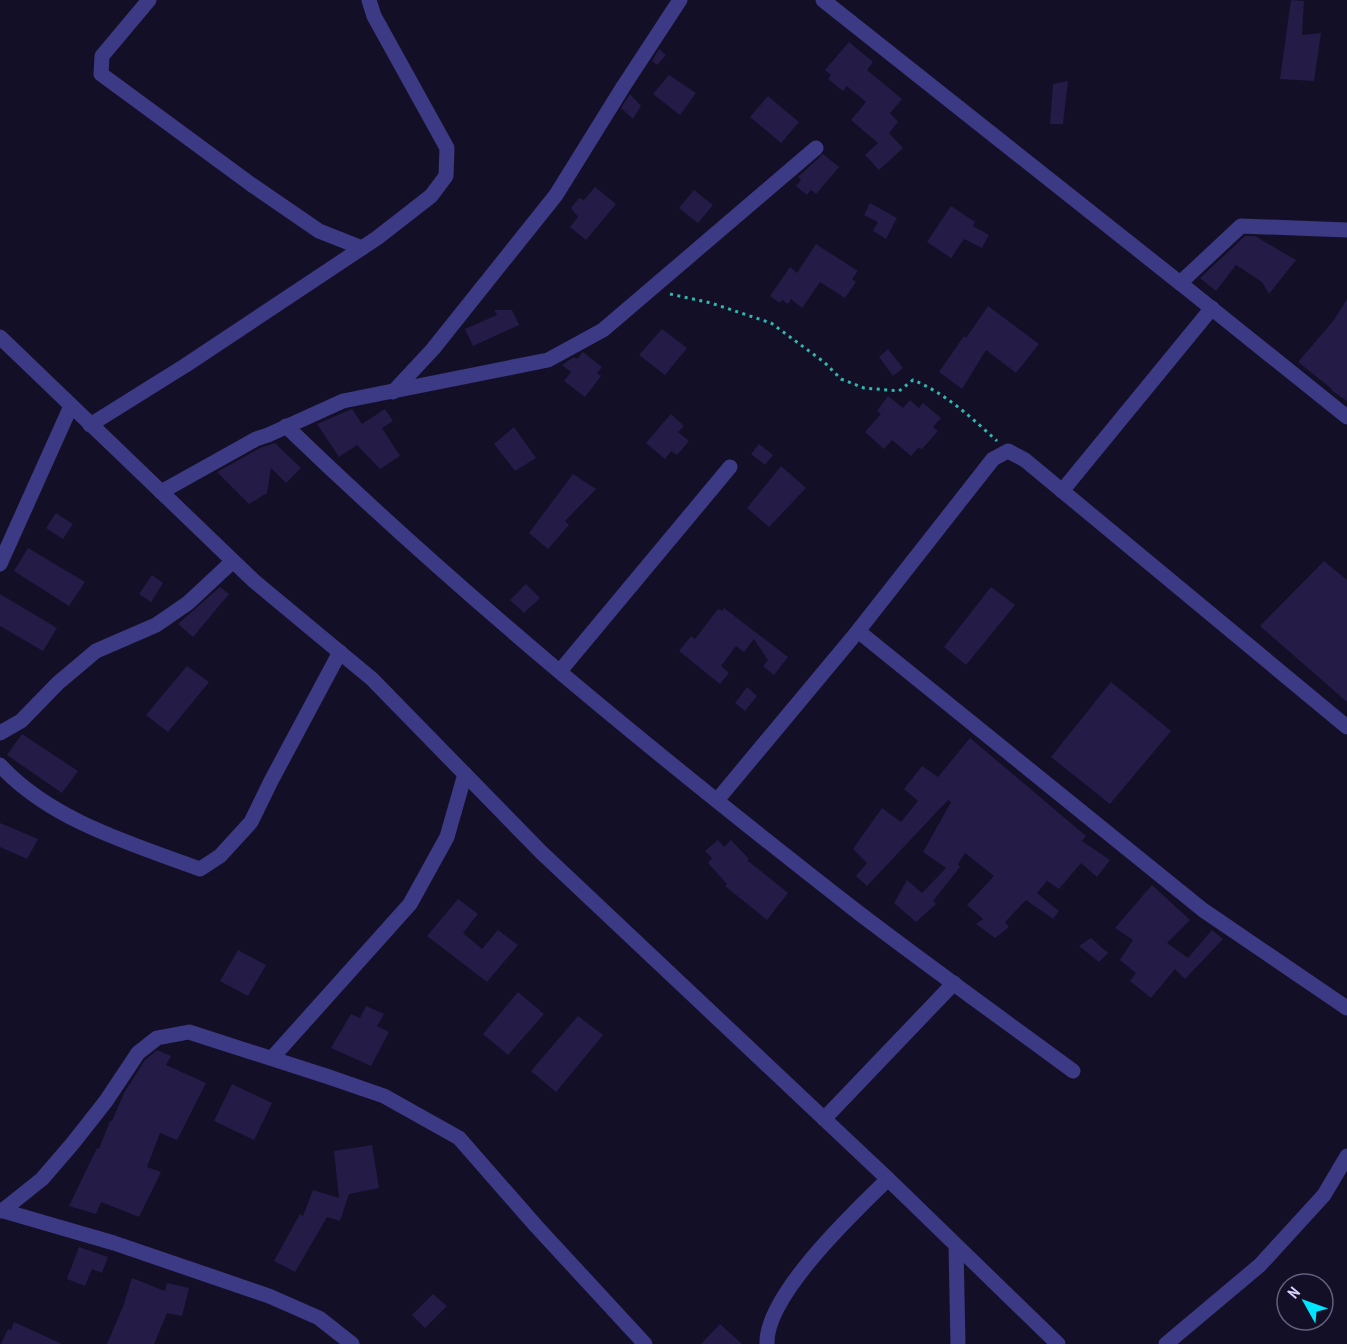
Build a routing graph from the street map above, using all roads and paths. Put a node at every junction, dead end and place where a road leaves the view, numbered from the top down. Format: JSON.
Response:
{"nodes":[{"id":1,"x":149,"y":0,"type":"edge"},
{"id":2,"x":369,"y":0,"type":"edge"},
{"id":3,"x":680,"y":0,"type":"edge"},
{"id":4,"x":823,"y":0,"type":"edge"},
{"id":5,"x":816,"y":148,"type":"dead end"},
{"id":6,"x":1347,"y":230,"type":"edge"},
{"id":7,"x":362,"y":248,"type":"junction"},
{"id":8,"x":1180,"y":283,"type":"junction"},
{"id":9,"x":650,"y":289,"type":"junction"},
{"id":10,"x":1212,"y":308,"type":"junction"},
{"id":11,"x":0,"y":337,"type":"edge"},
{"id":12,"x":393,"y":392,"type":"junction"},
{"id":13,"x":70,"y":406,"type":"junction"},
{"id":14,"x":1347,"y":417,"type":"edge"},
{"id":15,"x":90,"y":425,"type":"junction"},
{"id":16,"x":286,"y":426,"type":"junction"},
{"id":17,"x":1008,"y":451,"type":"junction"},
{"id":18,"x":730,"y":467,"type":"dead end"},
{"id":19,"x":1062,"y":491,"type":"junction"},
{"id":20,"x":161,"y":492,"type":"junction"},
{"id":21,"x":233,"y":561,"type":"junction"},
{"id":22,"x":0,"y":564,"type":"edge"},
{"id":23,"x":858,"y":631,"type":"junction"},
{"id":24,"x":340,"y":652,"type":"junction"},
{"id":25,"x":560,"y":671,"type":"junction"},
{"id":26,"x":1347,"y":727,"type":"edge"},
{"id":27,"x":0,"y":733,"type":"edge"},
{"id":28,"x":0,"y":765,"type":"edge"},
{"id":29,"x":465,"y":774,"type":"junction"},
{"id":30,"x":718,"y":800,"type":"junction"},
{"id":31,"x":954,"y":983,"type":"junction"},
{"id":32,"x":1347,"y":1008,"type":"edge"},
{"id":33,"x":272,"y":1058,"type":"junction"},
{"id":34,"x":1073,"y":1071,"type":"dead end"},
{"id":35,"x":824,"y":1119,"type":"junction"},
{"id":36,"x":1347,"y":1156,"type":"edge"},
{"id":37,"x":888,"y":1179,"type":"junction"},
{"id":38,"x":1,"y":1210,"type":"edge"},
{"id":39,"x":956,"y":1246,"type":"junction"},
{"id":40,"x":352,"y":1344,"type":"edge"},
{"id":41,"x":645,"y":1344,"type":"edge"},
{"id":42,"x":767,"y":1344,"type":"edge"},
{"id":43,"x":958,"y":1344,"type":"edge"},
{"id":44,"x":1058,"y":1344,"type":"edge"},
{"id":45,"x":1166,"y":1344,"type":"edge"}],
"edges":[{"from":1,"to":7,"type":"street"},
{"from":2,"to":7,"type":"street"},
{"from":3,"to":12,"type":"street"},
{"from":4,"to":8,"type":"street"},
{"from":5,"to":9,"type":"street"},
{"from":6,"to":8,"type":"street"},
{"from":7,"to":15,"type":"street"},
{"from":8,"to":10,"type":"street"},
{"from":9,"to":12,"type":"street"},
{"from":9,"to":17,"type":"path"},
{"from":10,"to":14,"type":"street"},
{"from":10,"to":19,"type":"street"},
{"from":11,"to":13,"type":"street"},
{"from":12,"to":16,"type":"street"},
{"from":13,"to":15,"type":"street"},
{"from":13,"to":22,"type":"street"},
{"from":15,"to":20,"type":"street"},
{"from":16,"to":20,"type":"street"},
{"from":16,"to":25,"type":"street"},
{"from":17,"to":19,"type":"street"},
{"from":17,"to":23,"type":"street"},
{"from":18,"to":25,"type":"street"},
{"from":19,"to":26,"type":"street"},
{"from":20,"to":21,"type":"street"},
{"from":21,"to":24,"type":"street"},
{"from":21,"to":27,"type":"street"},
{"from":23,"to":30,"type":"street"},
{"from":23,"to":32,"type":"street"},
{"from":24,"to":28,"type":"street"},
{"from":24,"to":29,"type":"street"},
{"from":25,"to":30,"type":"street"},
{"from":29,"to":33,"type":"street"},
{"from":29,"to":35,"type":"street"},
{"from":30,"to":31,"type":"street"},
{"from":31,"to":34,"type":"street"},
{"from":31,"to":35,"type":"street"},
{"from":33,"to":38,"type":"street"},
{"from":33,"to":41,"type":"street"},
{"from":35,"to":37,"type":"street"},
{"from":36,"to":45,"type":"street"},
{"from":37,"to":39,"type":"street"},
{"from":37,"to":42,"type":"street"},
{"from":38,"to":40,"type":"street"},
{"from":39,"to":43,"type":"street"},
{"from":39,"to":44,"type":"street"}]}
